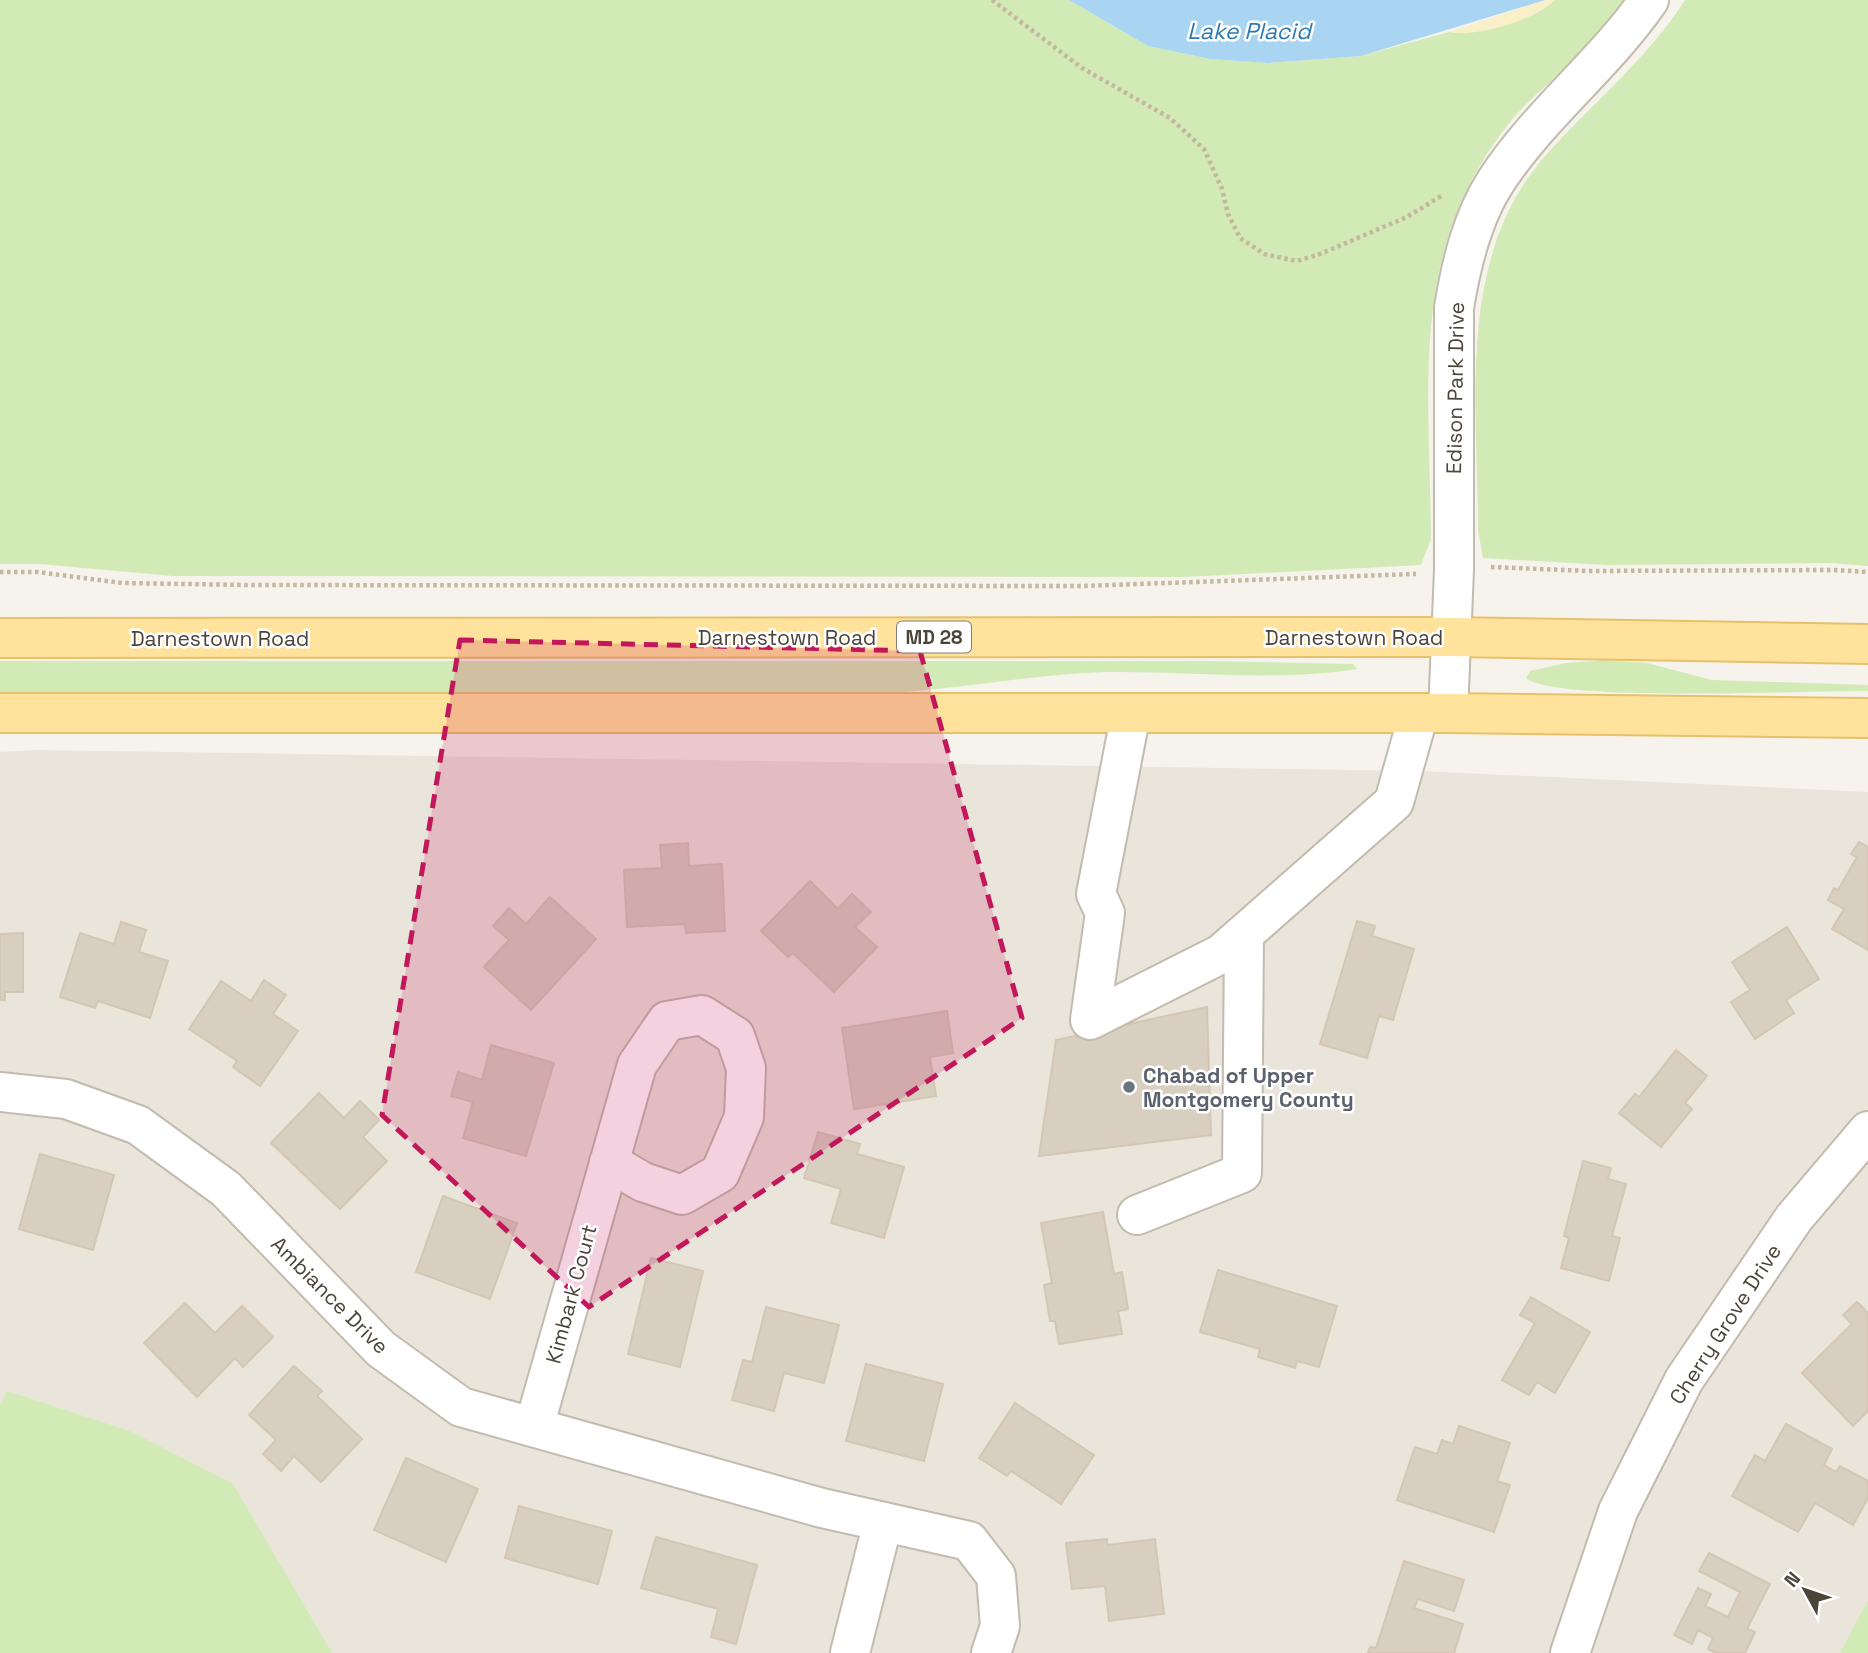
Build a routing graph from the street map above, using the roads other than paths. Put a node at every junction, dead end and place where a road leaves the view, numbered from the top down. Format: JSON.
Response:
{"nodes":[{"id":1,"x":1649,"y":0,"type":"edge"},
{"id":2,"x":1451,"y":637,"type":"junction"},
{"id":3,"x":0,"y":638,"type":"edge"},
{"id":4,"x":1868,"y":644,"type":"edge"},
{"id":5,"x":0,"y":713,"type":"edge"},
{"id":6,"x":1131,"y":713,"type":"junction"},
{"id":7,"x":1434,"y":713,"type":"junction"},
{"id":8,"x":1868,"y":718,"type":"edge"},
{"id":9,"x":1244,"y":934,"type":"junction"},
{"id":10,"x":0,"y":1092,"type":"edge"},
{"id":11,"x":1868,"y":1131,"type":"edge"},
{"id":12,"x":608,"y":1162,"type":"junction"},
{"id":13,"x":1137,"y":1215,"type":"dead end"},
{"id":14,"x":534,"y":1427,"type":"junction"},
{"id":15,"x":883,"y":1522,"type":"junction"},
{"id":16,"x":850,"y":1653,"type":"edge"},
{"id":17,"x":991,"y":1653,"type":"edge"},
{"id":18,"x":1570,"y":1653,"type":"edge"}],
"edges":[{"from":1,"to":2,"type":"street","name":"Edison Park Drive"},
{"from":2,"to":3,"type":"main road","name":"Darnestown Road","number":"MD 28"},
{"from":2,"to":4,"type":"main road","name":"Darnestown Road","number":"MD 28"},
{"from":2,"to":7,"type":"street","name":"Edison Park Drive"},
{"from":5,"to":6,"type":"main road"},
{"from":6,"to":7,"type":"main road"},
{"from":6,"to":9,"type":"street","name":"Edison Park Drive"},
{"from":7,"to":8,"type":"main road"},
{"from":7,"to":9,"type":"street","name":"Edison Park Drive"},
{"from":9,"to":13,"type":"street"},
{"from":10,"to":14,"type":"street","name":"Ambiance Drive"},
{"from":11,"to":18,"type":"street","name":"Cherry Grove Drive"},
{"from":12,"to":12,"type":"street","name":"Kimbark Court"},
{"from":12,"to":14,"type":"street","name":"Kimbark Court"},
{"from":14,"to":15,"type":"street","name":"Ambiance Drive"},
{"from":15,"to":16,"type":"street"},
{"from":15,"to":17,"type":"street","name":"Ambiance Drive"}]}
